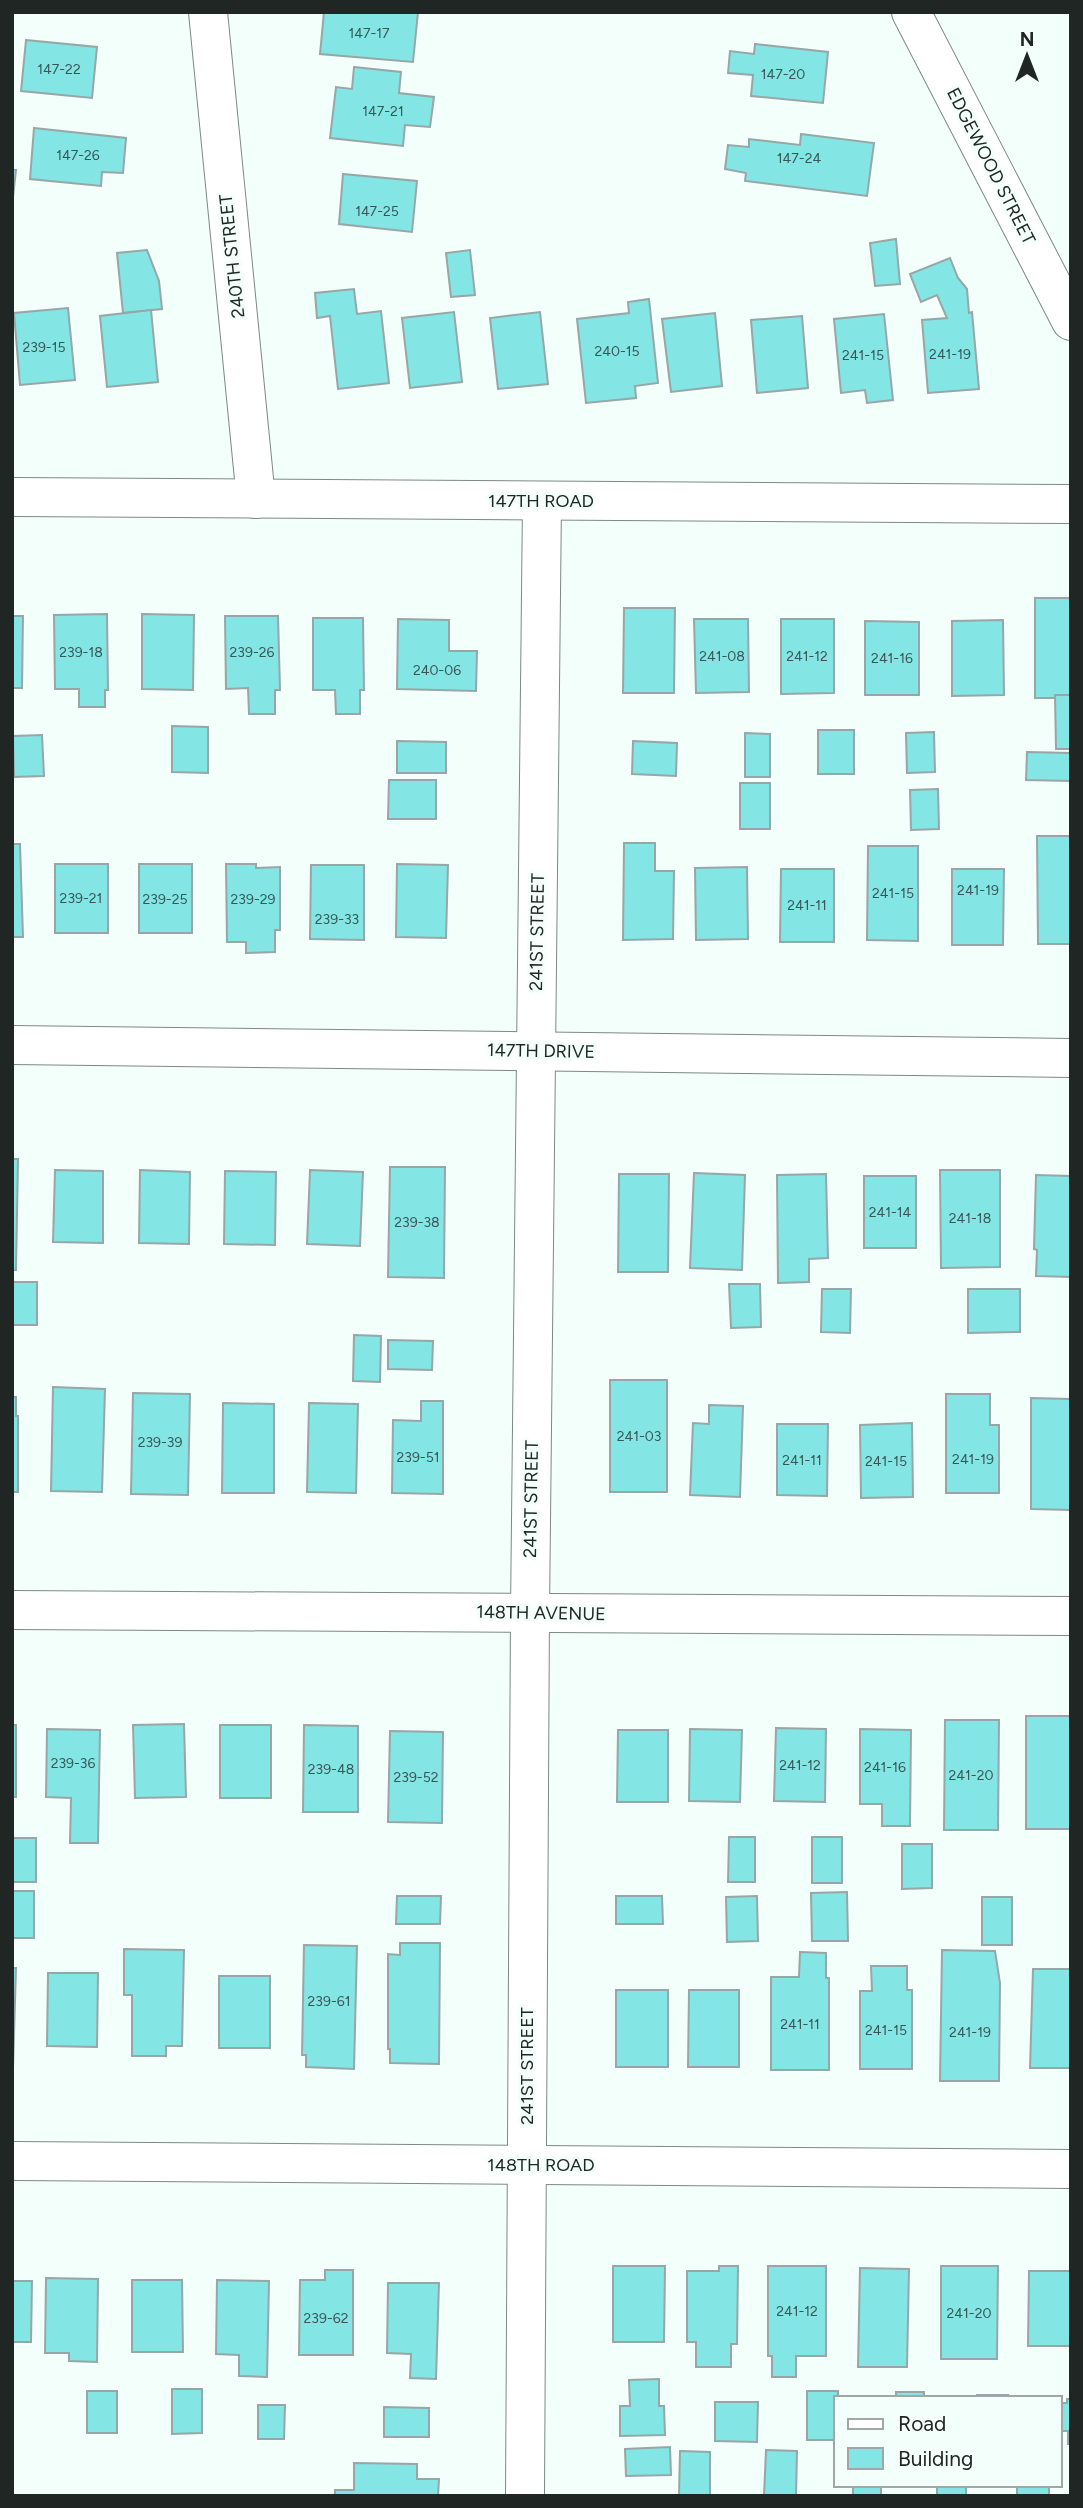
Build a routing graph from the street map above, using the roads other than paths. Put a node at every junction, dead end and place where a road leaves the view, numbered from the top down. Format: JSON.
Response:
{"nodes":[{"id":1,"x":208,"y":12,"type":"edge"},
{"id":2,"x":911,"y":12,"type":"edge"},
{"id":3,"x":1071,"y":321,"type":"edge"},
{"id":4,"x":12,"y":497,"type":"edge"},
{"id":5,"x":256,"y":499,"type":"junction"},
{"id":6,"x":542,"y":501,"type":"junction"},
{"id":7,"x":1071,"y":504,"type":"edge"},
{"id":8,"x":12,"y":1045,"type":"edge"},
{"id":9,"x":535,"y":1052,"type":"junction"},
{"id":10,"x":1071,"y":1058,"type":"edge"},
{"id":11,"x":12,"y":1610,"type":"edge"},
{"id":12,"x":530,"y":1613,"type":"junction"},
{"id":13,"x":1071,"y":1616,"type":"edge"},
{"id":14,"x":12,"y":2161,"type":"edge"},
{"id":15,"x":527,"y":2165,"type":"junction"},
{"id":16,"x":1071,"y":2169,"type":"edge"},
{"id":17,"x":525,"y":2496,"type":"edge"}],
"edges":[{"from":1,"to":5,"type":"street","name":"240TH STREET"},
{"from":2,"to":3,"type":"street","name":"EDGEWOOD STREET"},
{"from":4,"to":5,"type":"street","name":"147TH ROAD"},
{"from":5,"to":6,"type":"street","name":"147TH ROAD"},
{"from":6,"to":7,"type":"street","name":"147TH ROAD"},
{"from":6,"to":9,"type":"street","name":"241ST STREET"},
{"from":8,"to":9,"type":"street","name":"147TH DRIVE"},
{"from":9,"to":10,"type":"street","name":"147TH DRIVE"},
{"from":9,"to":12,"type":"street","name":"241ST STREET"},
{"from":11,"to":12,"type":"street","name":"148TH AVENUE"},
{"from":12,"to":13,"type":"street","name":"148TH AVENUE"},
{"from":12,"to":15,"type":"street","name":"241ST STREET"},
{"from":14,"to":15,"type":"street","name":"148TH ROAD"},
{"from":15,"to":16,"type":"street","name":"148TH ROAD"},
{"from":15,"to":17,"type":"street","name":"241ST STREET"}]}
